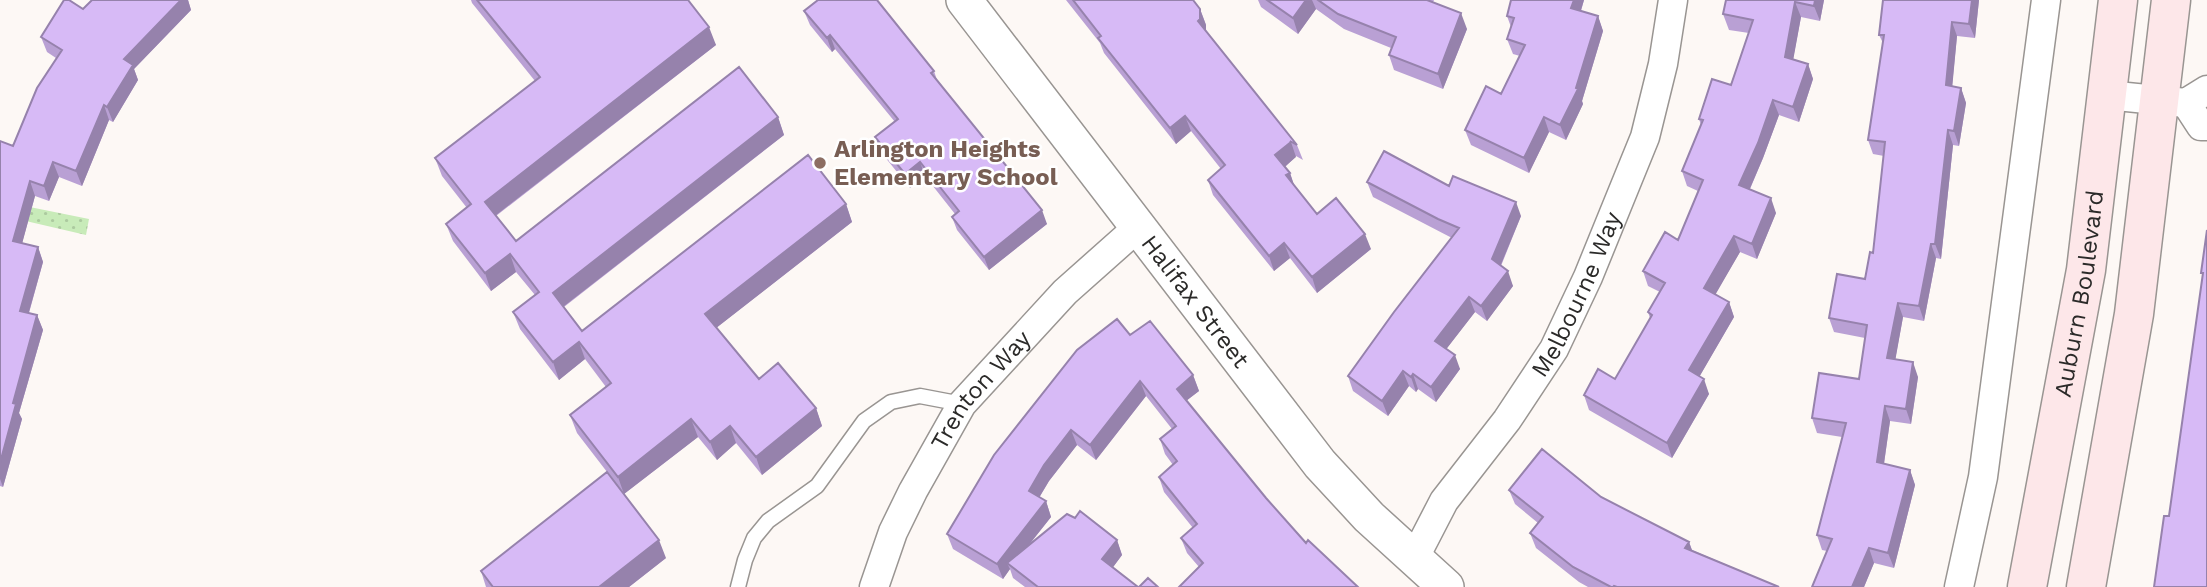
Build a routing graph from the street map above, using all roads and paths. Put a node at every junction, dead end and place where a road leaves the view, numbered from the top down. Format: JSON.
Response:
{"nodes":[{"id":1,"x":964,"y":0,"type":"edge"},
{"id":2,"x":1672,"y":0,"type":"edge"},
{"id":3,"x":2046,"y":0,"type":"edge"},
{"id":4,"x":2118,"y":0,"type":"edge"},
{"id":5,"x":2171,"y":0,"type":"edge"},
{"id":6,"x":2107,"y":95,"type":"junction"},
{"id":7,"x":2184,"y":98,"type":"edge"},
{"id":8,"x":2207,"y":126,"type":"edge"},
{"id":9,"x":1137,"y":228,"type":"junction"},
{"id":10,"x":962,"y":404,"type":"junction"},
{"id":11,"x":1414,"y":559,"type":"junction"},
{"id":12,"x":738,"y":587,"type":"edge"},
{"id":13,"x":874,"y":587,"type":"edge"},
{"id":14,"x":1446,"y":587,"type":"edge"},
{"id":15,"x":1959,"y":587,"type":"edge"},
{"id":16,"x":2027,"y":587,"type":"edge"},
{"id":17,"x":2086,"y":587,"type":"edge"}],
"edges":[{"from":1,"to":9,"type":"street","name":"Halifax Street"},
{"from":2,"to":11,"type":"street","name":"Melbourne Way"},
{"from":3,"to":15,"type":"street"},
{"from":4,"to":6,"type":"main road","name":"Auburn Boulevard"},
{"from":5,"to":7,"type":"main road"},
{"from":6,"to":7,"type":"street"},
{"from":6,"to":16,"type":"main road","name":"Auburn Boulevard"},
{"from":7,"to":8,"type":"street"},
{"from":7,"to":17,"type":"main road"},
{"from":9,"to":10,"type":"street","name":"Trenton Way"},
{"from":9,"to":11,"type":"street","name":"Halifax Street"},
{"from":10,"to":12,"type":"lane"},
{"from":10,"to":13,"type":"street","name":"Trenton Way"},
{"from":11,"to":14,"type":"street","name":"Halifax Street"}]}
